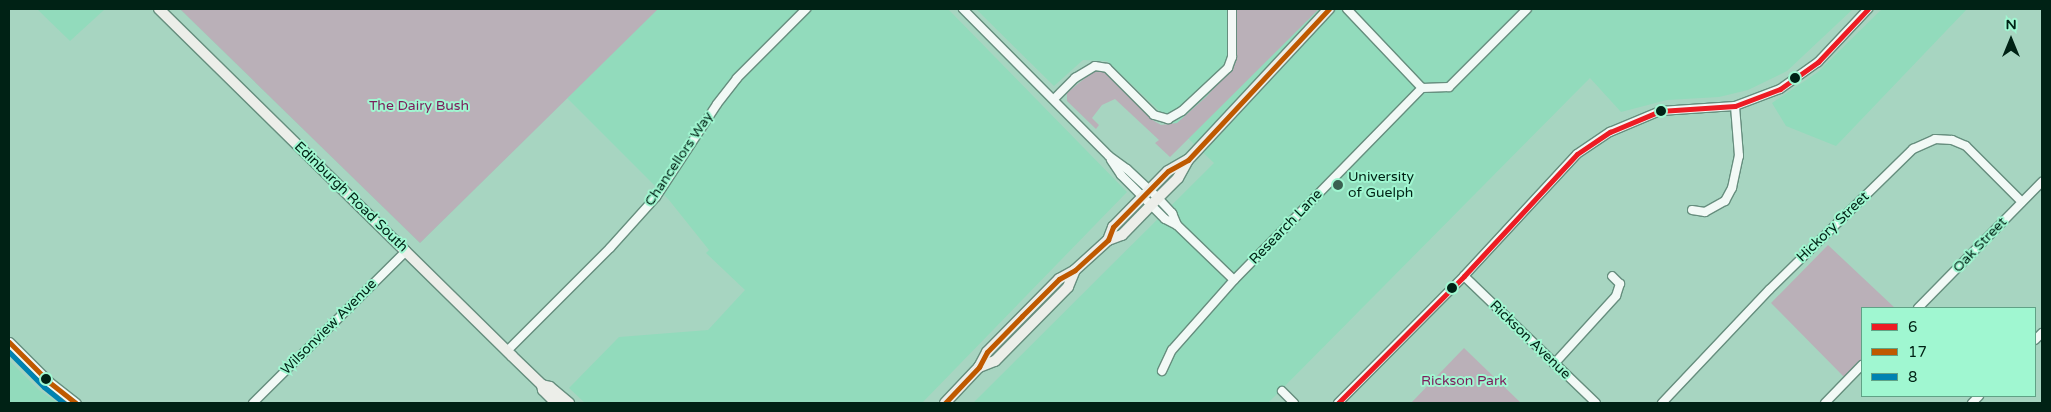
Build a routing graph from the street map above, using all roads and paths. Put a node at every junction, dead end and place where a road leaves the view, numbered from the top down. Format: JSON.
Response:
{"nodes":[{"id":1,"x":159,"y":9,"type":"edge"},
{"id":2,"x":806,"y":9,"type":"edge"},
{"id":3,"x":963,"y":9,"type":"edge"},
{"id":4,"x":1232,"y":9,"type":"edge"},
{"id":5,"x":1329,"y":9,"type":"edge"},
{"id":6,"x":1346,"y":9,"type":"edge"},
{"id":7,"x":1527,"y":9,"type":"edge"},
{"id":8,"x":1868,"y":9,"type":"edge"},
{"id":9,"x":1422,"y":88,"type":"junction"},
{"id":10,"x":1054,"y":99,"type":"junction"},
{"id":11,"x":1735,"y":106,"type":"junction"},
{"id":12,"x":2042,"y":182,"type":"edge"},
{"id":13,"x":1150,"y":198,"type":"junction"},
{"id":14,"x":2022,"y":202,"type":"junction"},
{"id":15,"x":1692,"y":210,"type":"dead end"},
{"id":16,"x":406,"y":251,"type":"junction"},
{"id":17,"x":1464,"y":276,"type":"junction"},
{"id":18,"x":1612,"y":276,"type":"dead end"},
{"id":19,"x":1234,"y":280,"type":"junction"},
{"id":20,"x":1919,"y":307,"type":"edge"},
{"id":21,"x":9,"y":342,"type":"edge"},
{"id":22,"x":507,"y":351,"type":"junction"},
{"id":23,"x":1554,"y":364,"type":"junction"},
{"id":24,"x":1861,"y":366,"type":"edge"},
{"id":25,"x":1162,"y":371,"type":"dead end"},
{"id":26,"x":542,"y":385,"type":"junction"},
{"id":27,"x":1282,"y":391,"type":"dead end"},
{"id":28,"x":76,"y":403,"type":"edge"},
{"id":29,"x":253,"y":403,"type":"edge"},
{"id":30,"x":556,"y":403,"type":"edge"},
{"id":31,"x":569,"y":403,"type":"edge"},
{"id":32,"x":945,"y":403,"type":"edge"},
{"id":33,"x":1294,"y":403,"type":"edge"},
{"id":34,"x":1338,"y":403,"type":"edge"},
{"id":35,"x":1596,"y":403,"type":"edge"},
{"id":36,"x":1662,"y":403,"type":"edge"},
{"id":37,"x":1825,"y":403,"type":"edge"}],
"edges":[{"from":1,"to":16,"type":"main road","name":"Edinburgh Road South"},
{"from":2,"to":22,"type":"street","name":"Chancellors Way"},
{"from":3,"to":10,"type":"street"},
{"from":4,"to":10,"type":"street"},
{"from":5,"to":13,"type":"main road"},
{"from":6,"to":9,"type":"street"},
{"from":7,"to":9,"type":"street"},
{"from":8,"to":11,"type":"street"},
{"from":9,"to":19,"type":"street","name":"Research Lane"},
{"from":10,"to":13,"type":"street"},
{"from":11,"to":15,"type":"street"},
{"from":11,"to":17,"type":"street"},
{"from":12,"to":14,"type":"street","name":"Oak Street"},
{"from":13,"to":19,"type":"street"},
{"from":13,"to":32,"type":"main road"},
{"from":14,"to":20,"type":"street","name":"Oak Street"},
{"from":14,"to":36,"type":"street","name":"Hickory Street"},
{"from":16,"to":22,"type":"main road","name":"Edinburgh Road South"},
{"from":16,"to":29,"type":"street","name":"Wilsonview Avenue"},
{"from":17,"to":23,"type":"street","name":"Rickson Avenue"},
{"from":17,"to":34,"type":"street"},
{"from":18,"to":23,"type":"street"},
{"from":19,"to":25,"type":"street","name":"Research Lane"},
{"from":21,"to":28,"type":"street"},
{"from":22,"to":26,"type":"main road","name":"Edinburgh Road South"},
{"from":23,"to":35,"type":"street","name":"Rickson Avenue"},
{"from":24,"to":37,"type":"street"},
{"from":26,"to":30,"type":"main road","name":"Edinburgh Road South"},
{"from":26,"to":31,"type":"main road","name":"Edinburgh Road South"},
{"from":27,"to":33,"type":"street"}]}
